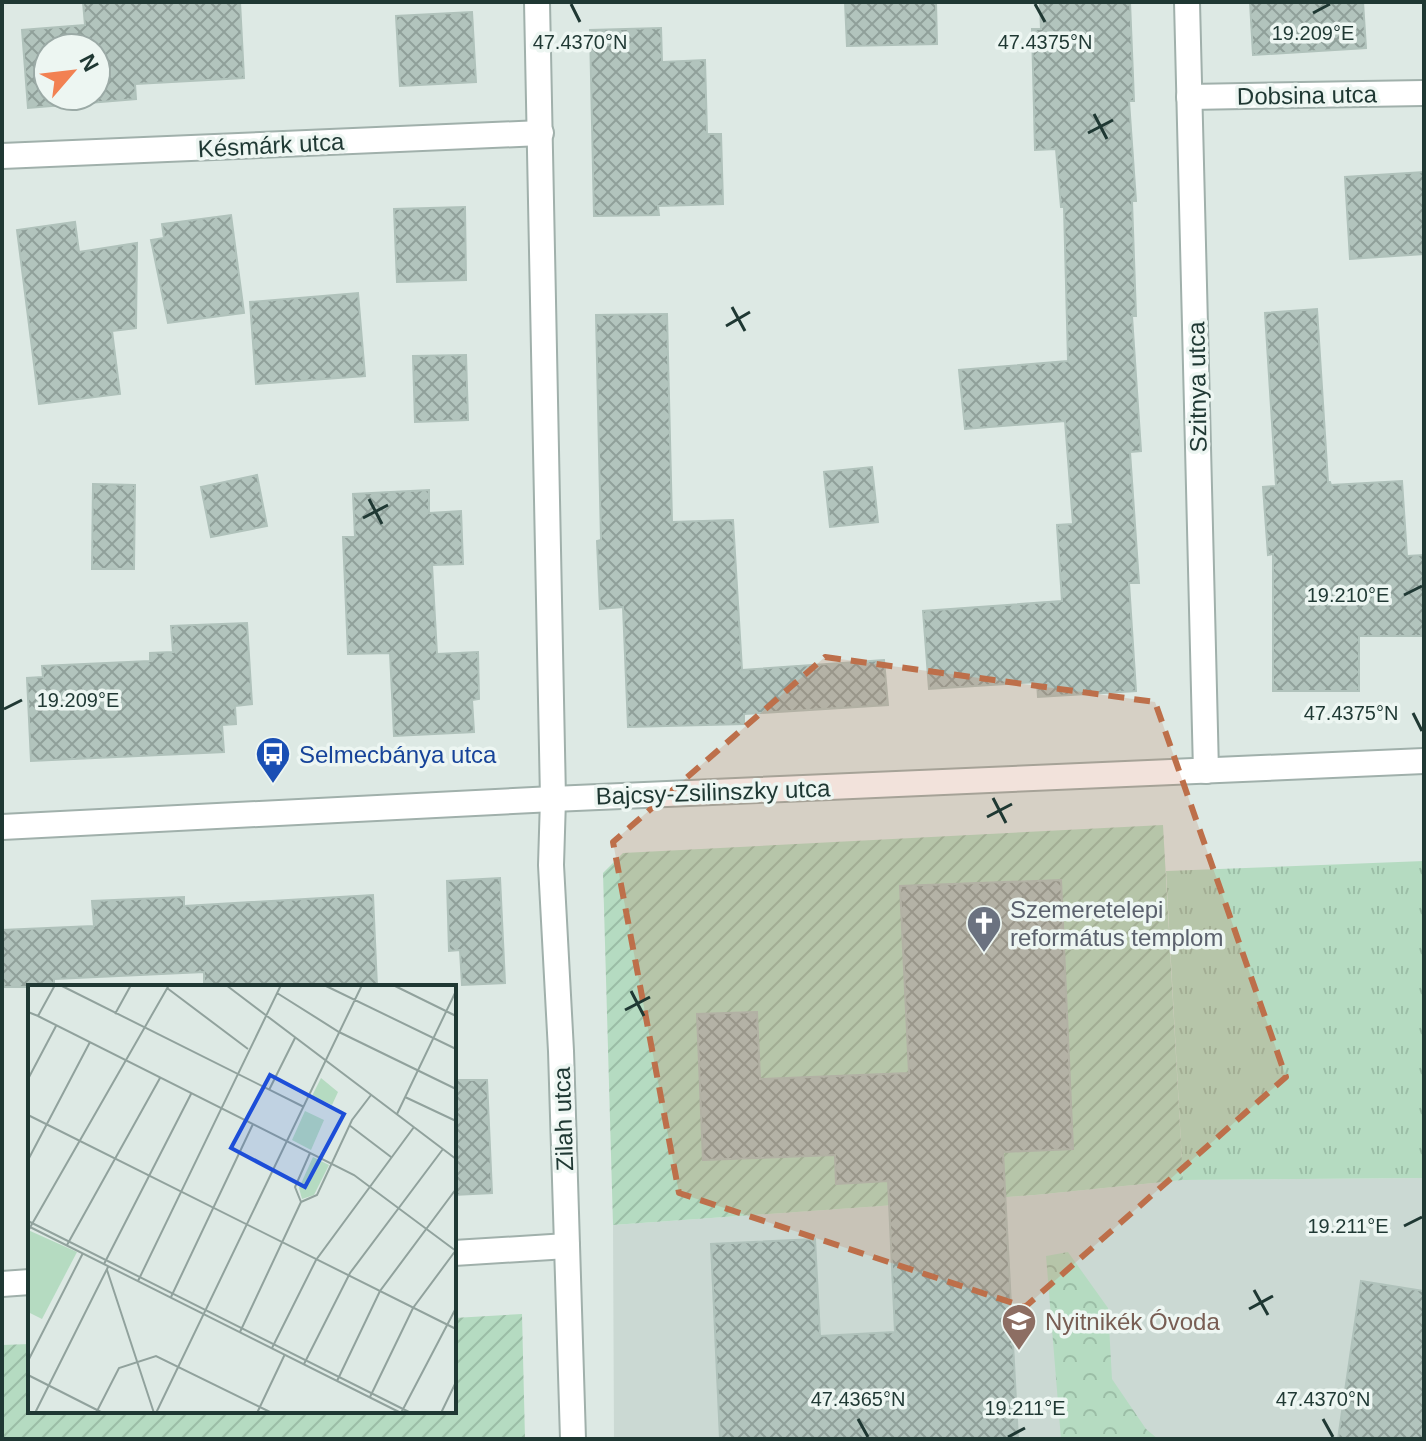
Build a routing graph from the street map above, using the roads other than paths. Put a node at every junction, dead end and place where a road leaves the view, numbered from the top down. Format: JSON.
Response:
{"nodes":[{"id":1,"x":537,"y":2,"type":"edge"},
{"id":2,"x":1187,"y":2,"type":"edge"},
{"id":3,"x":1424,"y":93,"type":"edge"},
{"id":4,"x":1189,"y":97,"type":"junction"},
{"id":5,"x":541,"y":133,"type":"junction"},
{"id":6,"x":2,"y":156,"type":"edge"},
{"id":7,"x":1424,"y":761,"type":"edge"},
{"id":8,"x":1206,"y":771,"type":"junction"},
{"id":9,"x":553,"y":799,"type":"junction"},
{"id":10,"x":2,"y":827,"type":"edge"},
{"id":11,"x":567,"y":1246,"type":"junction"},
{"id":12,"x":456,"y":1253,"type":"edge"},
{"id":13,"x":28,"y":1282,"type":"edge"},
{"id":14,"x":2,"y":1284,"type":"edge"},
{"id":15,"x":573,"y":1439,"type":"edge"}],
"edges":[{"from":1,"to":5,"type":"street"},
{"from":2,"to":4,"type":"street","name":"Szitnya utca"},
{"from":3,"to":4,"type":"street","name":"Dobsina utca"},
{"from":4,"to":8,"type":"street","name":"Szitnya utca"},
{"from":5,"to":6,"type":"street","name":"Késmárk utca"},
{"from":5,"to":9,"type":"street"},
{"from":7,"to":8,"type":"street","name":"Bajcsy-Zsilinszky utca"},
{"from":8,"to":9,"type":"street","name":"Bajcsy-Zsilinszky utca"},
{"from":9,"to":10,"type":"street","name":"Bajcsy-Zsilinszky utca"},
{"from":9,"to":11,"type":"street","name":"Zilah utca"},
{"from":11,"to":12,"type":"street"},
{"from":11,"to":15,"type":"street","name":"Zilah utca"},
{"from":13,"to":14,"type":"street"}]}
